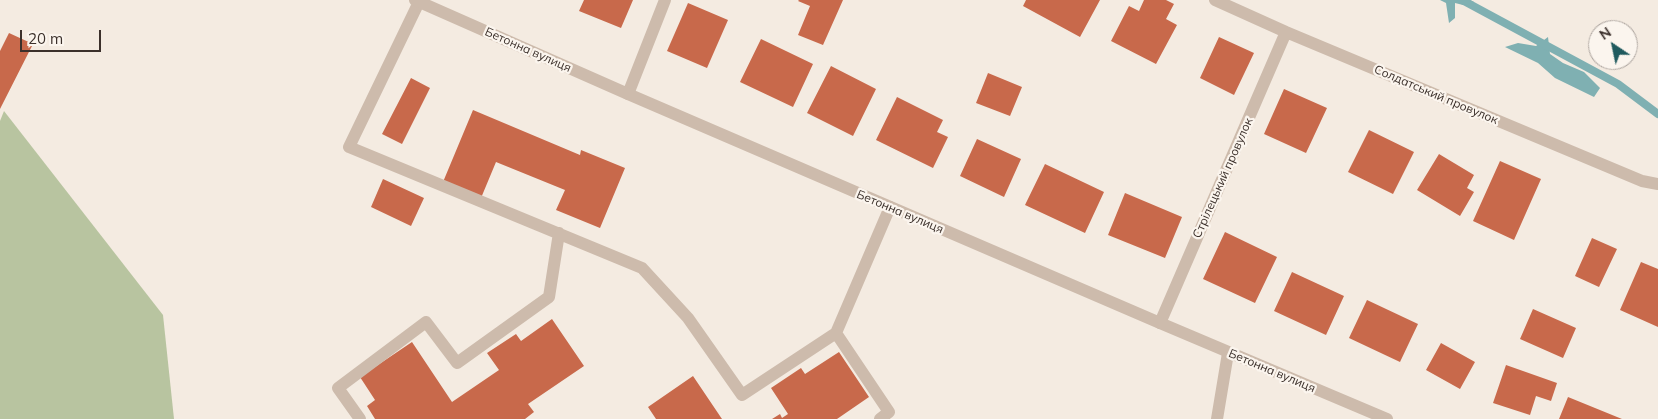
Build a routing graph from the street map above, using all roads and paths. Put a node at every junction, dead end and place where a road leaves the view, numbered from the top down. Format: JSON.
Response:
{"nodes":[{"id":1,"x":665,"y":0,"type":"edge"},
{"id":2,"x":1215,"y":0,"type":"edge"},
{"id":3,"x":417,"y":1,"type":"edge"},
{"id":4,"x":1286,"y":32,"type":"junction"},
{"id":5,"x":628,"y":94,"type":"junction"},
{"id":6,"x":1658,"y":184,"type":"edge"},
{"id":7,"x":890,"y":207,"type":"junction"},
{"id":8,"x":559,"y":233,"type":"junction"},
{"id":9,"x":1160,"y":324,"type":"junction"},
{"id":10,"x":836,"y":333,"type":"junction"},
{"id":11,"x":1228,"y":352,"type":"junction"},
{"id":12,"x":360,"y":419,"type":"edge"},
{"id":13,"x":880,"y":419,"type":"edge"},
{"id":14,"x":1217,"y":419,"type":"edge"},
{"id":15,"x":1386,"y":419,"type":"edge"}],
"edges":[{"from":1,"to":5,"type":"street"},
{"from":2,"to":4,"type":"street","name":"Солдатський провулок"},
{"from":3,"to":5,"type":"street","name":"Бетонна вулиця"},
{"from":3,"to":8,"type":"street"},
{"from":4,"to":6,"type":"street","name":"Солдатський провулок"},
{"from":4,"to":9,"type":"street","name":"Стрілецький провулок"},
{"from":5,"to":7,"type":"street","name":"Бетонна вулиця"},
{"from":7,"to":9,"type":"street","name":"Бетонна вулиця"},
{"from":7,"to":10,"type":"street"},
{"from":8,"to":10,"type":"street"},
{"from":8,"to":12,"type":"street"},
{"from":9,"to":11,"type":"street","name":"Бетонна вулиця"},
{"from":10,"to":13,"type":"street"},
{"from":11,"to":14,"type":"street"},
{"from":11,"to":15,"type":"street","name":"Бетонна вулиця"}]}
